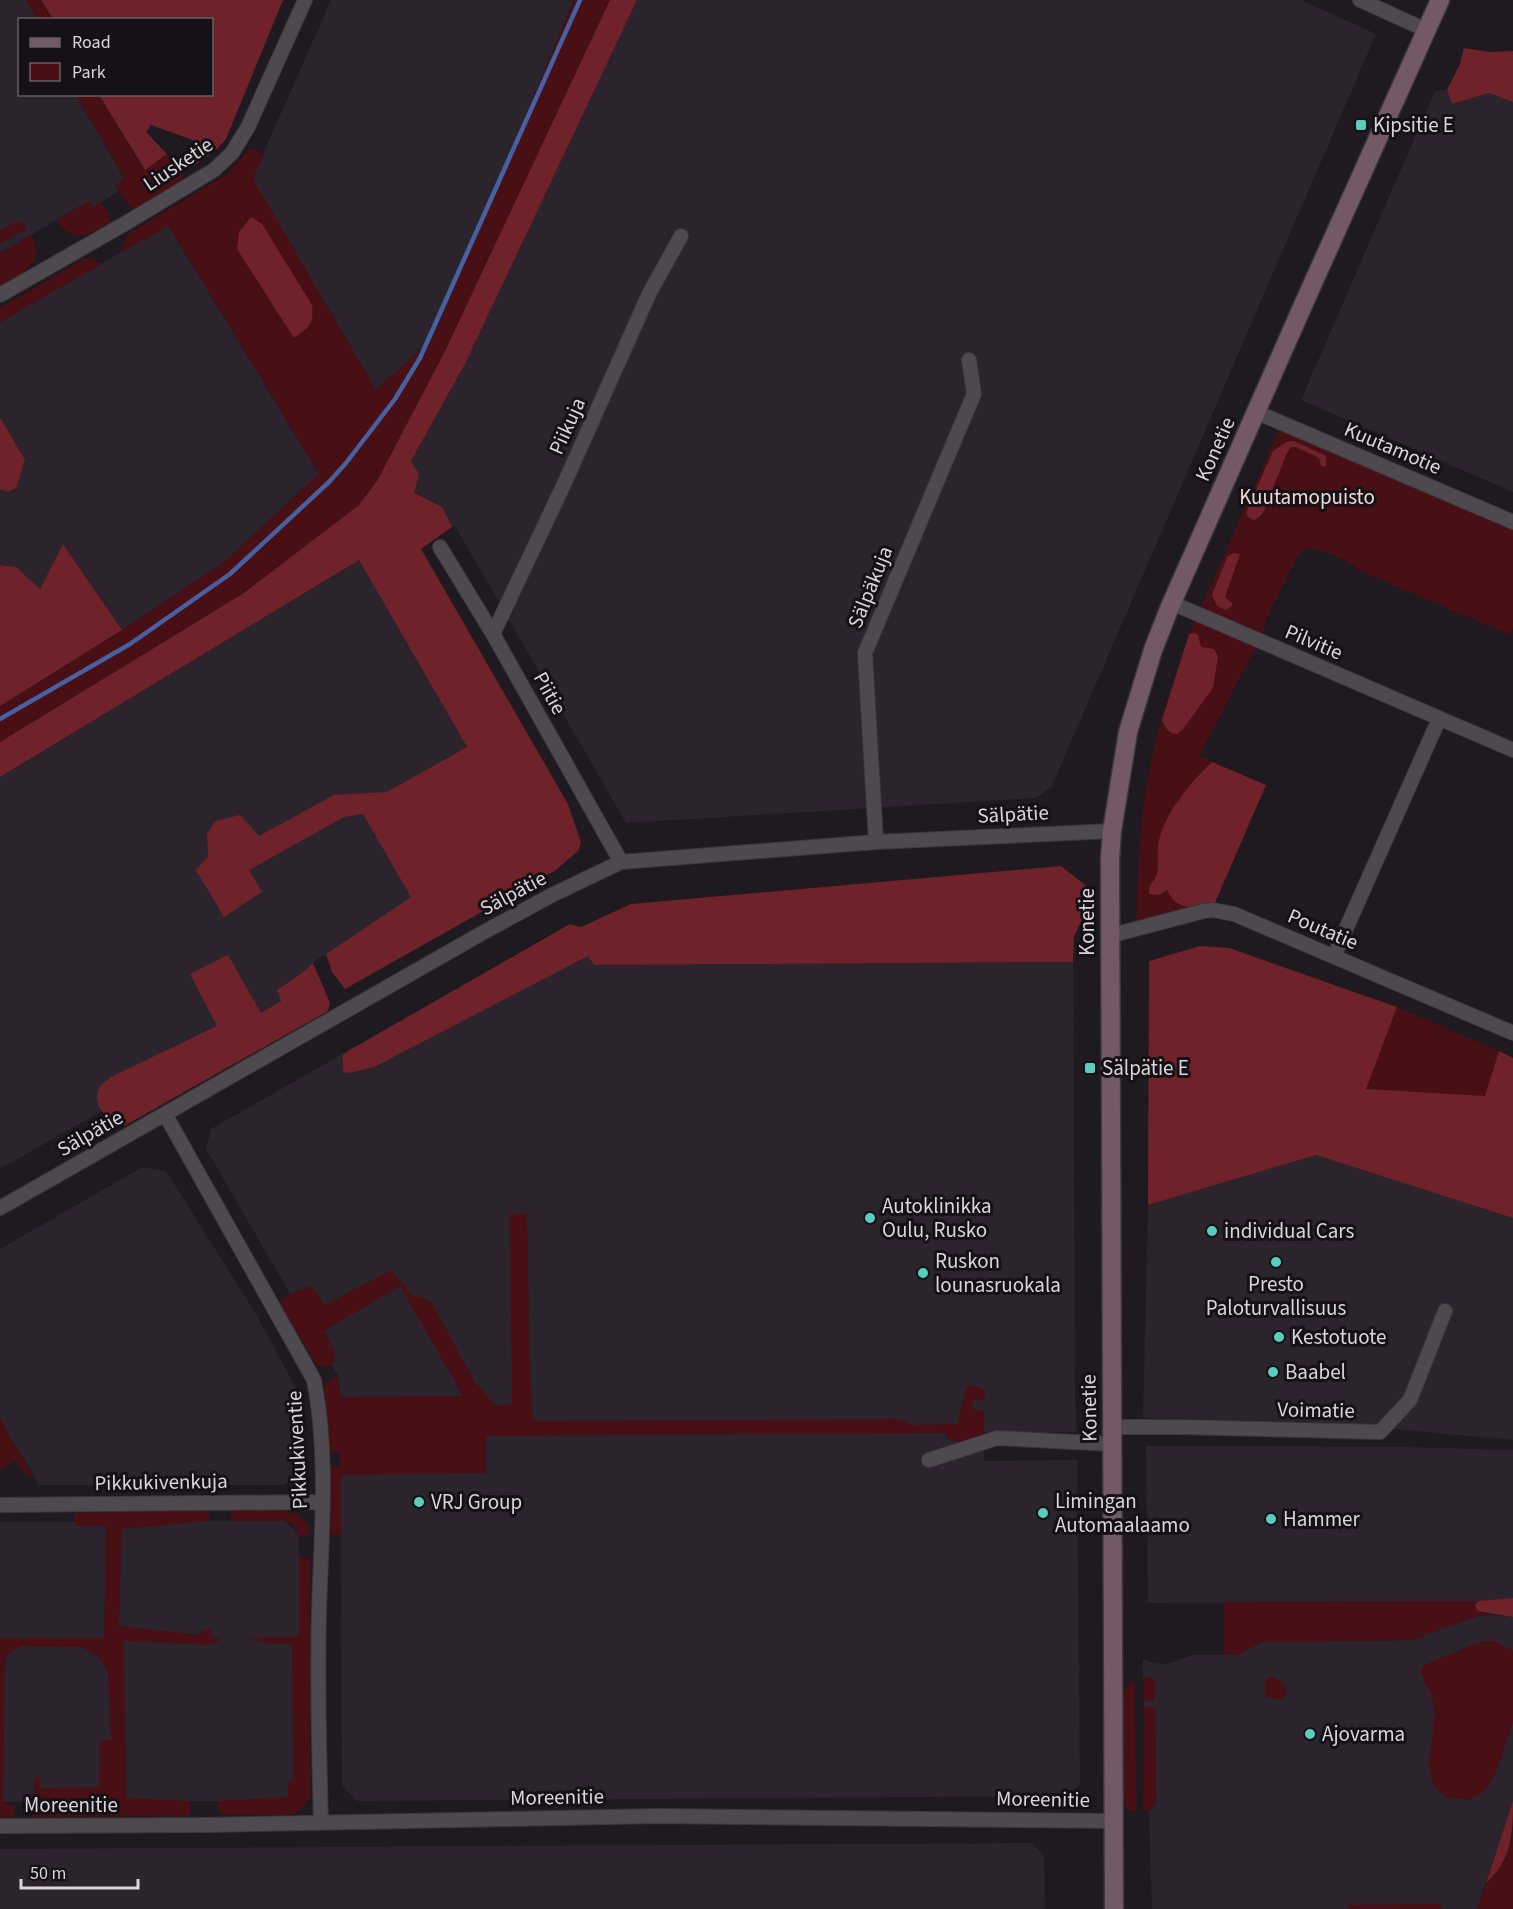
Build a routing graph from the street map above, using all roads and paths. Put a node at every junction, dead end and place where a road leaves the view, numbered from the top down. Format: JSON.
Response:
{"nodes":[{"id":1,"x":304,"y":0,"type":"edge"},
{"id":2,"x":1360,"y":0,"type":"edge"},
{"id":3,"x":1440,"y":0,"type":"edge"},
{"id":4,"x":1426,"y":30,"type":"junction"},
{"id":5,"x":681,"y":236,"type":"dead end"},
{"id":6,"x":0,"y":296,"type":"edge"},
{"id":7,"x":969,"y":360,"type":"dead end"},
{"id":8,"x":1256,"y":412,"type":"junction"},
{"id":9,"x":1513,"y":522,"type":"edge"},
{"id":10,"x":440,"y":547,"type":"dead end"},
{"id":11,"x":1172,"y":603,"type":"junction"},
{"id":12,"x":493,"y":634,"type":"junction"},
{"id":13,"x":1439,"y":719,"type":"junction"},
{"id":14,"x":1513,"y":750,"type":"edge"},
{"id":15,"x":1112,"y":831,"type":"junction"},
{"id":16,"x":876,"y":842,"type":"junction"},
{"id":17,"x":621,"y":862,"type":"junction"},
{"id":18,"x":1109,"y":936,"type":"junction"},
{"id":19,"x":1334,"y":956,"type":"junction"},
{"id":20,"x":1513,"y":1033,"type":"edge"},
{"id":21,"x":165,"y":1114,"type":"junction"},
{"id":22,"x":0,"y":1208,"type":"edge"},
{"id":23,"x":1445,"y":1311,"type":"dead end"},
{"id":24,"x":1112,"y":1436,"type":"junction"},
{"id":25,"x":929,"y":1460,"type":"dead end"},
{"id":26,"x":322,"y":1502,"type":"junction"},
{"id":27,"x":0,"y":1505,"type":"edge"},
{"id":28,"x":1115,"y":1821,"type":"junction"},
{"id":29,"x":321,"y":1823,"type":"junction"},
{"id":30,"x":0,"y":1826,"type":"edge"},
{"id":31,"x":1114,"y":1909,"type":"edge"}],
"edges":[{"from":1,"to":6,"type":"street","name":"Liusketie"},
{"from":2,"to":4,"type":"street"},
{"from":3,"to":4,"type":"street","name":"Konetie"},
{"from":4,"to":8,"type":"street","name":"Konetie"},
{"from":5,"to":12,"type":"street","name":"Piikuja"},
{"from":7,"to":16,"type":"street","name":"Sälpäkuja"},
{"from":8,"to":9,"type":"street","name":"Kuutamotie"},
{"from":8,"to":11,"type":"street","name":"Konetie"},
{"from":10,"to":12,"type":"street","name":"Piitie"},
{"from":11,"to":13,"type":"street","name":"Pilvitie"},
{"from":11,"to":15,"type":"street","name":"Konetie"},
{"from":12,"to":17,"type":"street","name":"Piitie"},
{"from":13,"to":14,"type":"street","name":"Pilvitie"},
{"from":13,"to":19,"type":"street"},
{"from":15,"to":16,"type":"street","name":"Sälpätie"},
{"from":15,"to":18,"type":"street","name":"Konetie"},
{"from":16,"to":17,"type":"street","name":"Sälpätie"},
{"from":17,"to":21,"type":"street","name":"Sälpätie"},
{"from":18,"to":19,"type":"street","name":"Poutatie"},
{"from":18,"to":24,"type":"street","name":"Konetie"},
{"from":19,"to":20,"type":"street","name":"Poutatie"},
{"from":21,"to":22,"type":"street","name":"Sälpätie"},
{"from":21,"to":26,"type":"street","name":"Pikkukiventie"},
{"from":23,"to":24,"type":"street","name":"Voimatie"},
{"from":24,"to":25,"type":"street","name":"Voimatie"},
{"from":24,"to":28,"type":"street","name":"Konetie"},
{"from":26,"to":27,"type":"street","name":"Pikkukivenkuja"},
{"from":26,"to":29,"type":"street","name":"Pikkukiventie"},
{"from":28,"to":29,"type":"street","name":"Moreenitie"},
{"from":28,"to":31,"type":"street","name":"Konetie"},
{"from":29,"to":30,"type":"street","name":"Moreenitie"}]}
